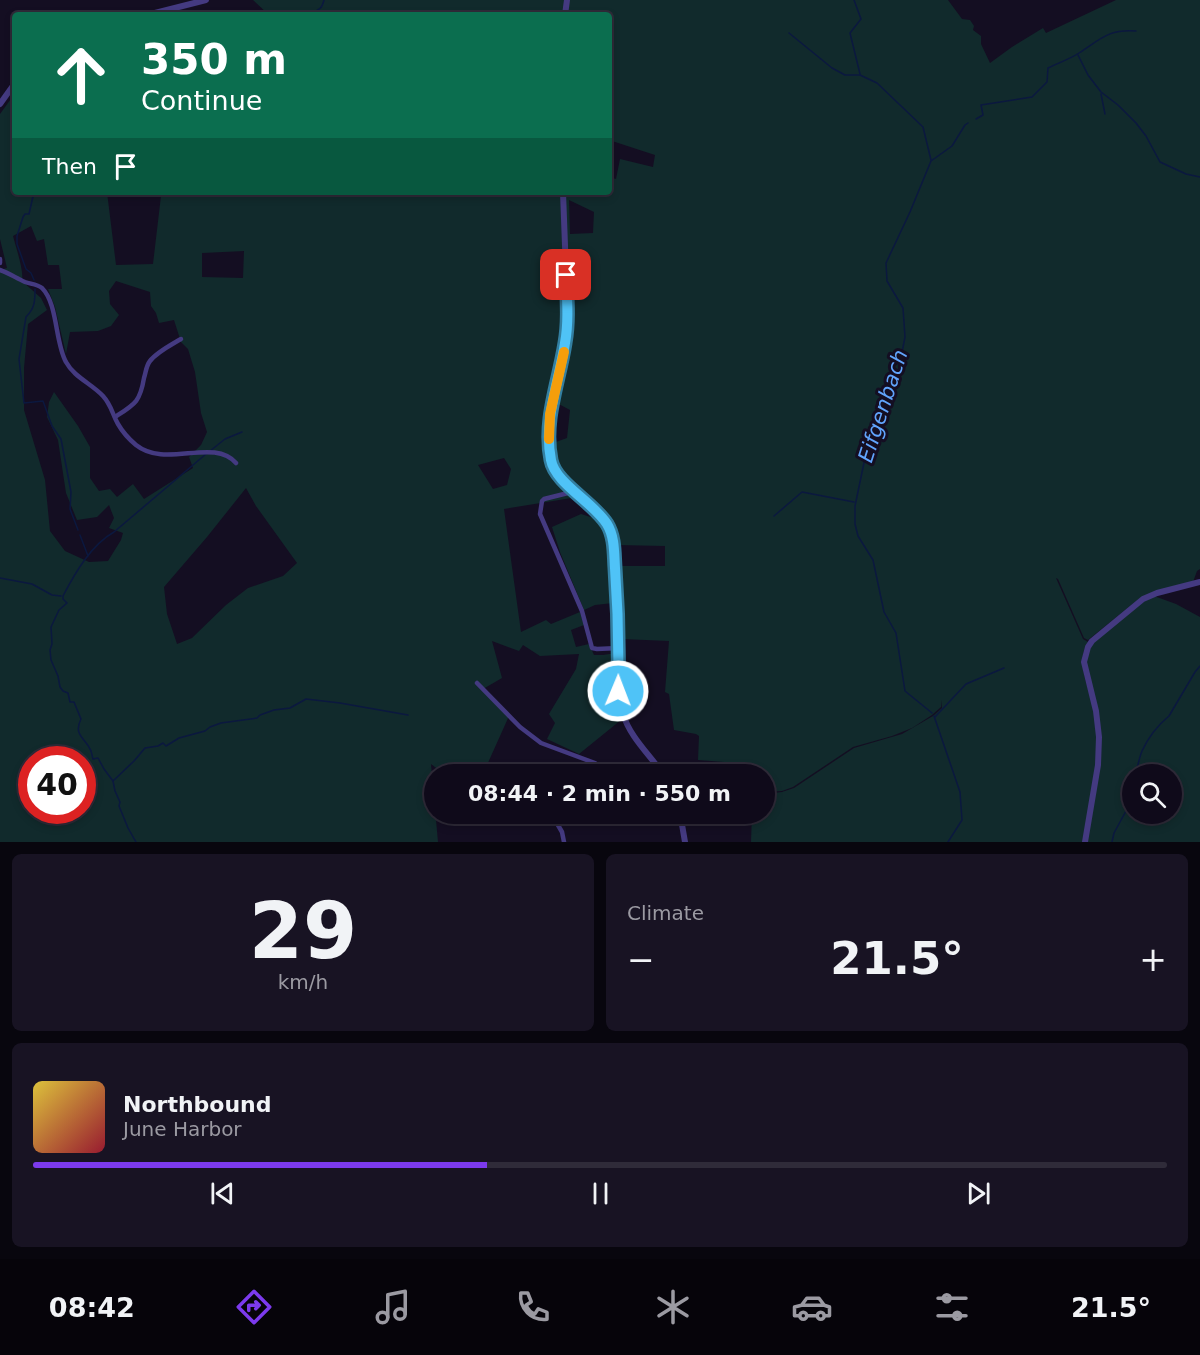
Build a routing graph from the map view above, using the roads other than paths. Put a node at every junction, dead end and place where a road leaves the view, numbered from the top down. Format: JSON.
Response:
{"nodes":[{"id":1,"x":206,"y":0,"type":"edge"},
{"id":2,"x":159,"y":12,"type":"edge"},
{"id":3,"x":12,"y":87,"type":"edge"},
{"id":4,"x":0,"y":104,"type":"edge"},
{"id":5,"x":563,"y":195,"type":"edge"},
{"id":6,"x":0,"y":270,"type":"edge"},
{"id":7,"x":181,"y":339,"type":"dead end"},
{"id":8,"x":115,"y":417,"type":"junction"},
{"id":9,"x":237,"y":463,"type":"dead end"},
{"id":10,"x":572,"y":489,"type":"junction"},
{"id":11,"x":1200,"y":582,"type":"edge"},
{"id":12,"x":619,"y":648,"type":"junction"},
{"id":13,"x":477,"y":683,"type":"dead end"},
{"id":14,"x":596,"y":764,"type":"edge"},
{"id":15,"x":656,"y":764,"type":"edge"},
{"id":16,"x":557,"y":824,"type":"edge"},
{"id":17,"x":682,"y":824,"type":"edge"},
{"id":18,"x":564,"y":842,"type":"edge"},
{"id":19,"x":685,"y":842,"type":"edge"},
{"id":20,"x":1085,"y":842,"type":"edge"}],
"edges":[{"from":1,"to":2,"type":"street"},
{"from":3,"to":4,"type":"street"},
{"from":5,"to":10,"type":"street"},
{"from":6,"to":8,"type":"street"},
{"from":7,"to":8,"type":"street"},
{"from":8,"to":9,"type":"street"},
{"from":10,"to":12,"type":"street"},
{"from":10,"to":12,"type":"street"},
{"from":11,"to":20,"type":"street"},
{"from":12,"to":15,"type":"street"},
{"from":13,"to":14,"type":"street"},
{"from":16,"to":18,"type":"street"},
{"from":17,"to":19,"type":"street"}]}
